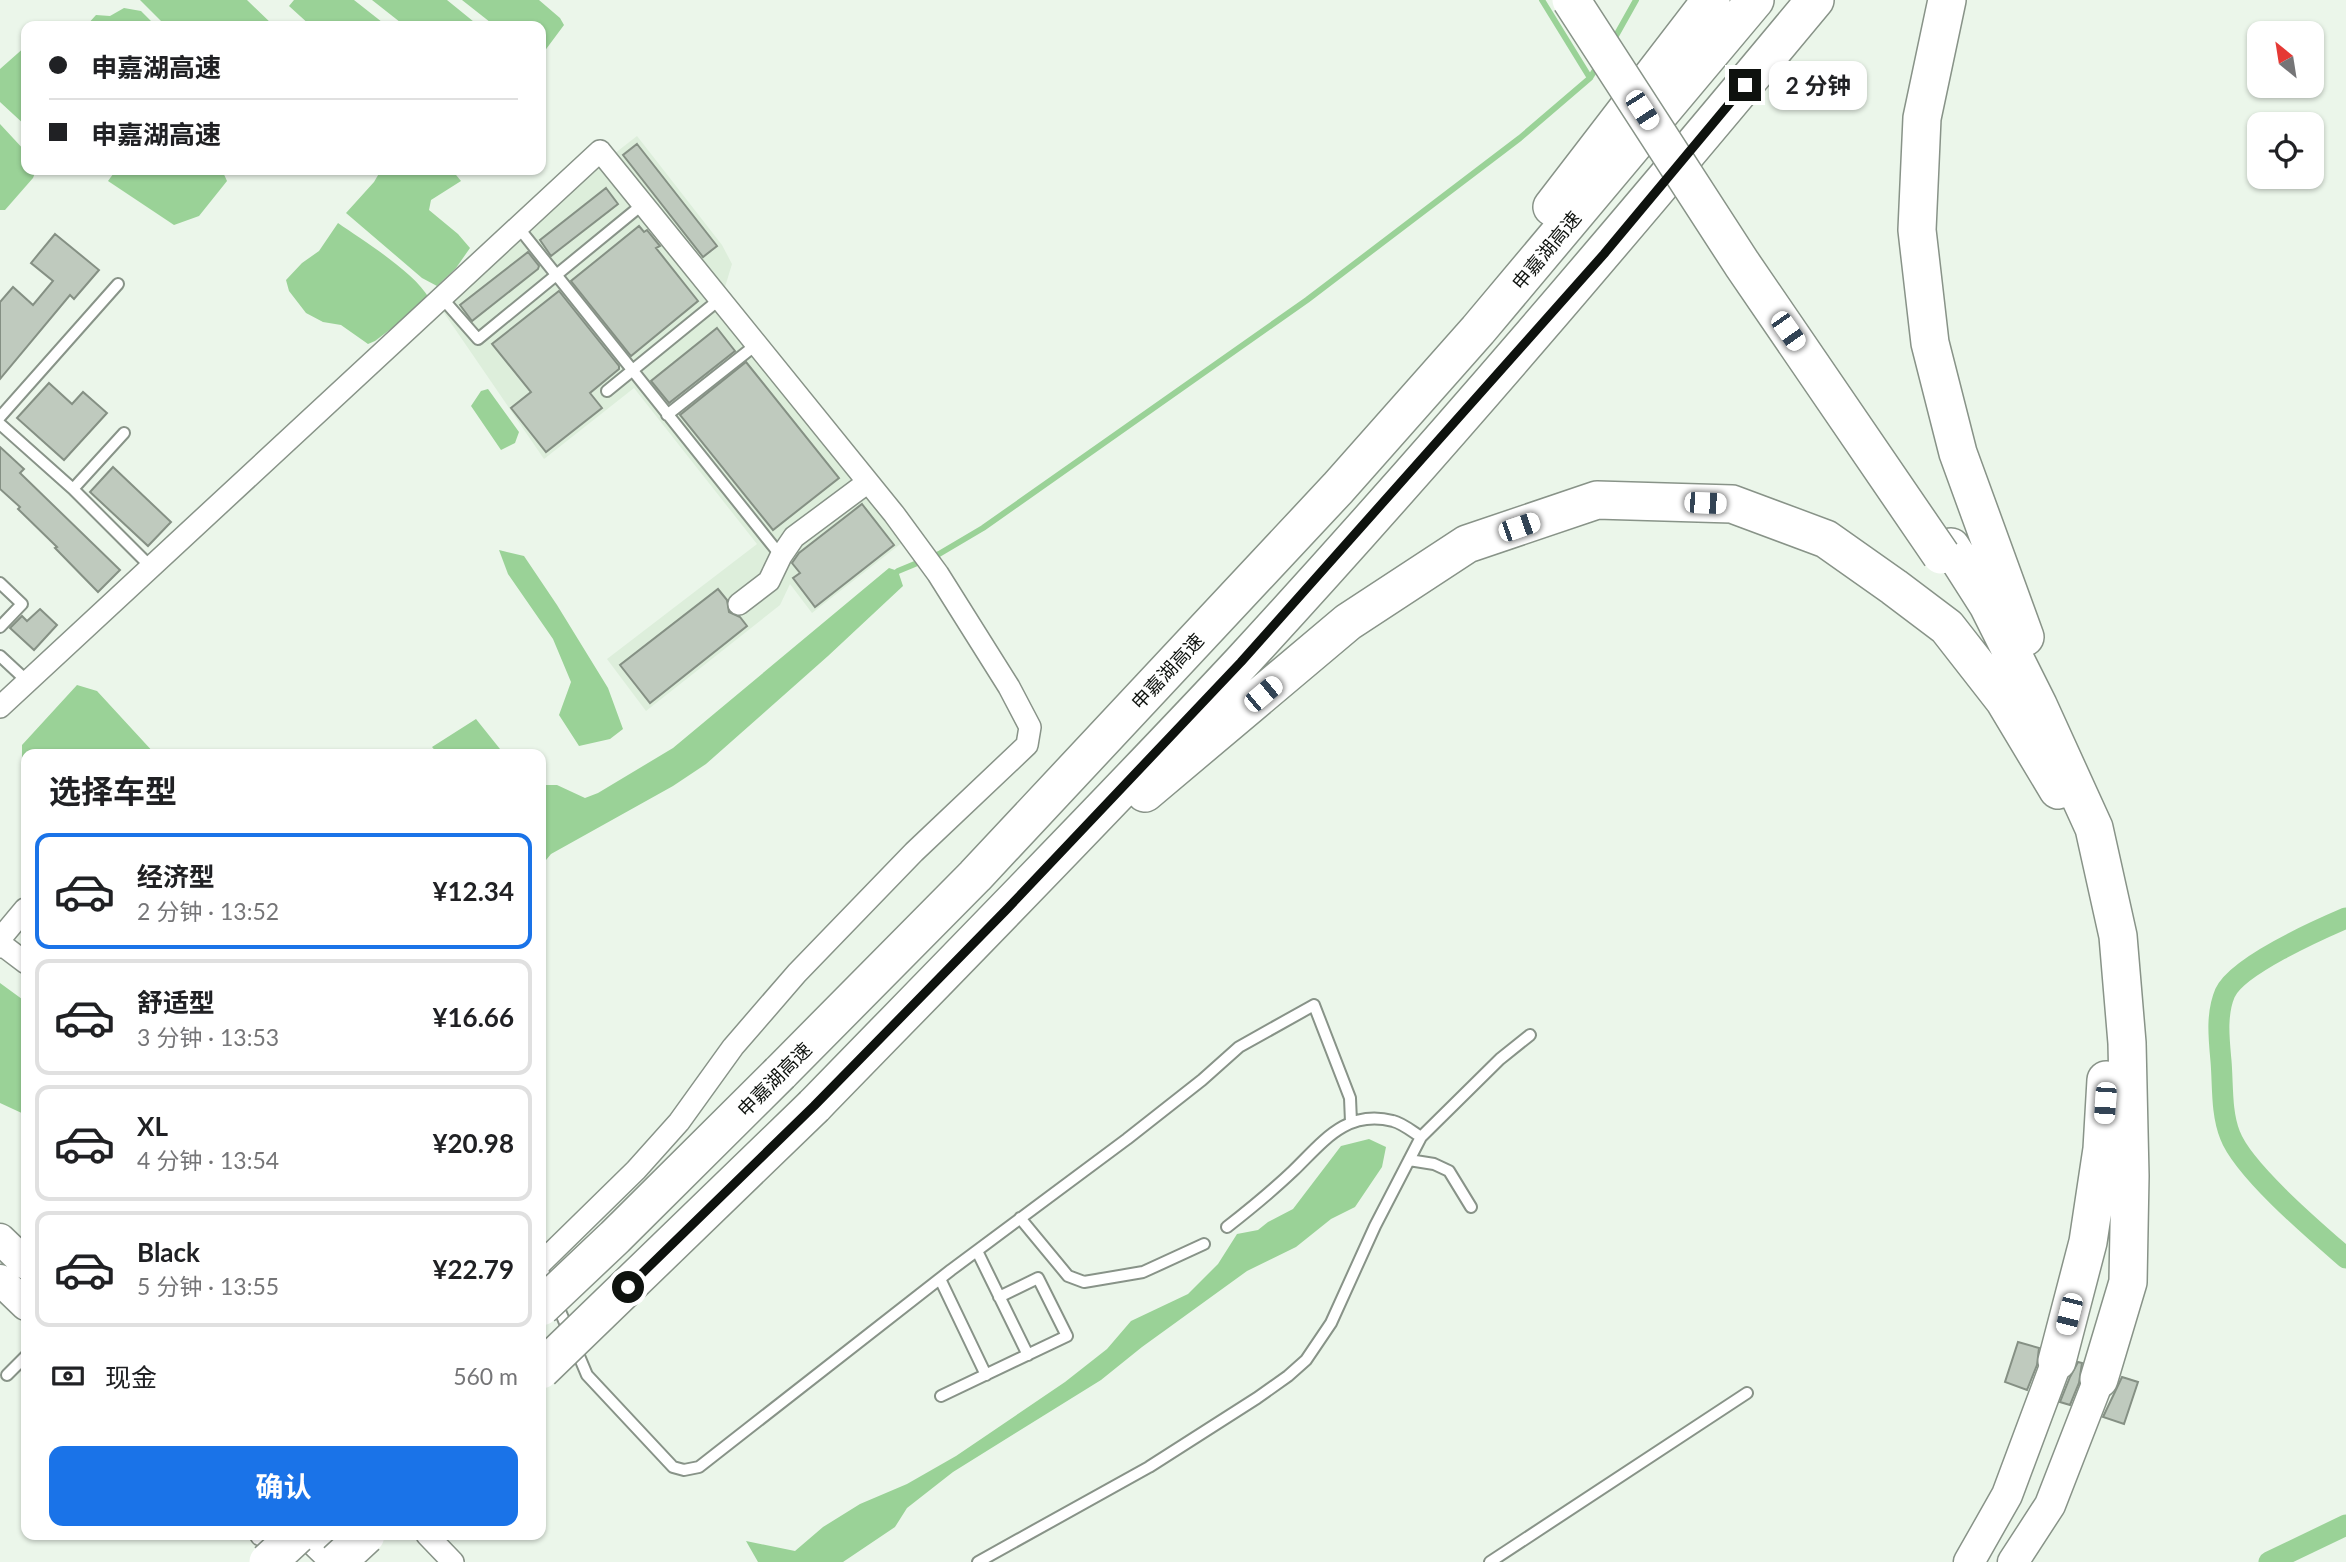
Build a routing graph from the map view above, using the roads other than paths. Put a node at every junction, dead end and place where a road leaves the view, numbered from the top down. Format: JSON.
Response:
{"nodes":[{"id":1,"x":1571,"y":0,"type":"edge"},
{"id":2,"x":1589,"y":0,"type":"edge"},
{"id":3,"x":1711,"y":0,"type":"edge"},
{"id":4,"x":1755,"y":0,"type":"edge"},
{"id":5,"x":1815,"y":0,"type":"edge"},
{"id":6,"x":1947,"y":0,"type":"edge"},
{"id":7,"x":643,"y":204,"type":"junction"},
{"id":8,"x":518,"y":228,"type":"junction"},
{"id":9,"x":556,"y":275,"type":"junction"},
{"id":10,"x":118,"y":284,"type":"dead end"},
{"id":11,"x":442,"y":298,"type":"junction"},
{"id":12,"x":720,"y":299,"type":"junction"},
{"id":13,"x":757,"y":344,"type":"junction"},
{"id":14,"x":632,"y":371,"type":"junction"},
{"id":15,"x":607,"y":391,"type":"dead end"},
{"id":16,"x":667,"y":415,"type":"junction"},
{"id":17,"x":0,"y":417,"type":"edge"},
{"id":18,"x":0,"y":424,"type":"edge"},
{"id":19,"x":124,"y":432,"type":"dead end"},
{"id":20,"x":868,"y":482,"type":"junction"},
{"id":21,"x":1338,"y":488,"type":"junction"},
{"id":22,"x":73,"y":489,"type":"junction"},
{"id":23,"x":1946,"y":551,"type":"junction"},
{"id":24,"x":781,"y":556,"type":"junction"},
{"id":25,"x":150,"y":566,"type":"junction"},
{"id":26,"x":0,"y":583,"type":"edge"},
{"id":27,"x":739,"y":604,"type":"dead end"},
{"id":28,"x":0,"y":627,"type":"edge"},
{"id":29,"x":0,"y":656,"type":"edge"},
{"id":30,"x":9,"y":664,"type":"junction"},
{"id":31,"x":0,"y":672,"type":"edge"},
{"id":32,"x":27,"y":681,"type":"junction"},
{"id":33,"x":0,"y":707,"type":"edge"},
{"id":34,"x":2066,"y":787,"type":"junction"},
{"id":35,"x":1008,"y":908,"type":"junction"},
{"id":36,"x":21,"y":914,"type":"edge"},
{"id":37,"x":0,"y":939,"type":"edge"},
{"id":38,"x":0,"y":947,"type":"edge"},
{"id":39,"x":21,"y":959,"type":"edge"},
{"id":40,"x":1530,"y":1035,"type":"dead end"},
{"id":41,"x":1352,"y":1122,"type":"junction"},
{"id":42,"x":1421,"y":1137,"type":"junction"},
{"id":43,"x":1409,"y":1160,"type":"junction"},
{"id":44,"x":1471,"y":1207,"type":"dead end"},
{"id":45,"x":1020,"y":1218,"type":"junction"},
{"id":46,"x":1227,"y":1227,"type":"dead end"},
{"id":47,"x":1205,"y":1244,"type":"dead end"},
{"id":48,"x":977,"y":1251,"type":"junction"},
{"id":49,"x":546,"y":1260,"type":"edge"},
{"id":50,"x":546,"y":1277,"type":"edge"},
{"id":51,"x":940,"y":1279,"type":"junction"},
{"id":52,"x":0,"y":1280,"type":"edge"},
{"id":53,"x":999,"y":1297,"type":"junction"},
{"id":54,"x":21,"y":1300,"type":"edge"},
{"id":55,"x":546,"y":1302,"type":"edge"},
{"id":56,"x":1028,"y":1355,"type":"junction"},
{"id":57,"x":21,"y":1361,"type":"edge"},
{"id":58,"x":2057,"y":1361,"type":"joint"},
{"id":59,"x":546,"y":1365,"type":"edge"},
{"id":60,"x":7,"y":1375,"type":"dead end"},
{"id":61,"x":986,"y":1375,"type":"junction"},
{"id":62,"x":2099,"y":1379,"type":"joint"},
{"id":63,"x":1747,"y":1393,"type":"dead end"},
{"id":64,"x":941,"y":1396,"type":"dead end"},
{"id":65,"x":266,"y":1540,"type":"edge"},
{"id":66,"x":292,"y":1540,"type":"edge"},
{"id":67,"x":314,"y":1540,"type":"edge"},
{"id":68,"x":361,"y":1540,"type":"edge"},
{"id":69,"x":432,"y":1540,"type":"edge"},
{"id":70,"x":268,"y":1562,"type":"edge"},
{"id":71,"x":289,"y":1562,"type":"edge"},
{"id":72,"x":337,"y":1562,"type":"edge"},
{"id":73,"x":453,"y":1562,"type":"edge"},
{"id":74,"x":978,"y":1562,"type":"edge"},
{"id":75,"x":1490,"y":1562,"type":"edge"},
{"id":76,"x":1969,"y":1562,"type":"edge"},
{"id":77,"x":2013,"y":1562,"type":"edge"}],
"edges":[{"from":1,"to":23,"type":"highway","bridge":true},
{"from":2,"to":23,"type":"highway"},
{"from":3,"to":21,"type":"highway"},
{"from":4,"to":21,"type":"highway","name":"申嘉湖高速"},
{"from":5,"to":35,"type":"highway"},
{"from":6,"to":34,"type":"highway"},
{"from":7,"to":8,"type":"street"},
{"from":7,"to":9,"type":"lane"},
{"from":7,"to":12,"type":"street"},
{"from":8,"to":9,"type":"lane"},
{"from":8,"to":11,"type":"street"},
{"from":9,"to":11,"type":"lane"},
{"from":9,"to":14,"type":"lane"},
{"from":10,"to":17,"type":"lane"},
{"from":11,"to":25,"type":"street"},
{"from":12,"to":13,"type":"street"},
{"from":12,"to":14,"type":"lane"},
{"from":13,"to":16,"type":"lane"},
{"from":13,"to":20,"type":"street"},
{"from":14,"to":15,"type":"lane"},
{"from":14,"to":16,"type":"lane"},
{"from":16,"to":24,"type":"lane"},
{"from":18,"to":22,"type":"lane"},
{"from":19,"to":22,"type":"lane"},
{"from":20,"to":24,"type":"street"},
{"from":20,"to":49,"type":"street"},
{"from":21,"to":55,"type":"highway","name":"申嘉湖高速","bridge":true},
{"from":22,"to":25,"type":"lane"},
{"from":23,"to":34,"type":"highway"},
{"from":24,"to":27,"type":"street"},
{"from":25,"to":32,"type":"street"},
{"from":26,"to":28,"type":"lane"},
{"from":29,"to":30,"type":"lane"},
{"from":30,"to":31,"type":"lane"},
{"from":30,"to":32,"type":"lane"},
{"from":32,"to":33,"type":"street"},
{"from":34,"to":35,"type":"highway"},
{"from":34,"to":58,"type":"highway"},
{"from":34,"to":62,"type":"highway"},
{"from":35,"to":59,"type":"highway","bridge":true},
{"from":36,"to":37,"type":"street"},
{"from":38,"to":39,"type":"street"},
{"from":40,"to":42,"type":"lane"},
{"from":41,"to":42,"type":"lane"},
{"from":41,"to":45,"type":"lane"},
{"from":41,"to":46,"type":"lane"},
{"from":42,"to":43,"type":"lane"},
{"from":43,"to":44,"type":"lane"},
{"from":43,"to":74,"type":"lane"},
{"from":45,"to":47,"type":"lane"},
{"from":45,"to":48,"type":"lane"},
{"from":48,"to":51,"type":"lane"},
{"from":48,"to":53,"type":"lane"},
{"from":50,"to":51,"type":"lane"},
{"from":51,"to":61,"type":"lane"},
{"from":52,"to":54,"type":"main road"},
{"from":53,"to":56,"type":"lane"},
{"from":53,"to":56,"type":"lane"},
{"from":56,"to":61,"type":"lane"},
{"from":57,"to":60,"type":"lane"},
{"from":58,"to":76,"type":"main road"},
{"from":61,"to":64,"type":"lane"},
{"from":62,"to":77,"type":"main road"},
{"from":63,"to":75,"type":"lane"},
{"from":65,"to":71,"type":"main road"},
{"from":66,"to":70,"type":"highway","bridge":true},
{"from":67,"to":72,"type":"main road"},
{"from":68,"to":72,"type":"highway","bridge":true},
{"from":69,"to":73,"type":"street"}]}
